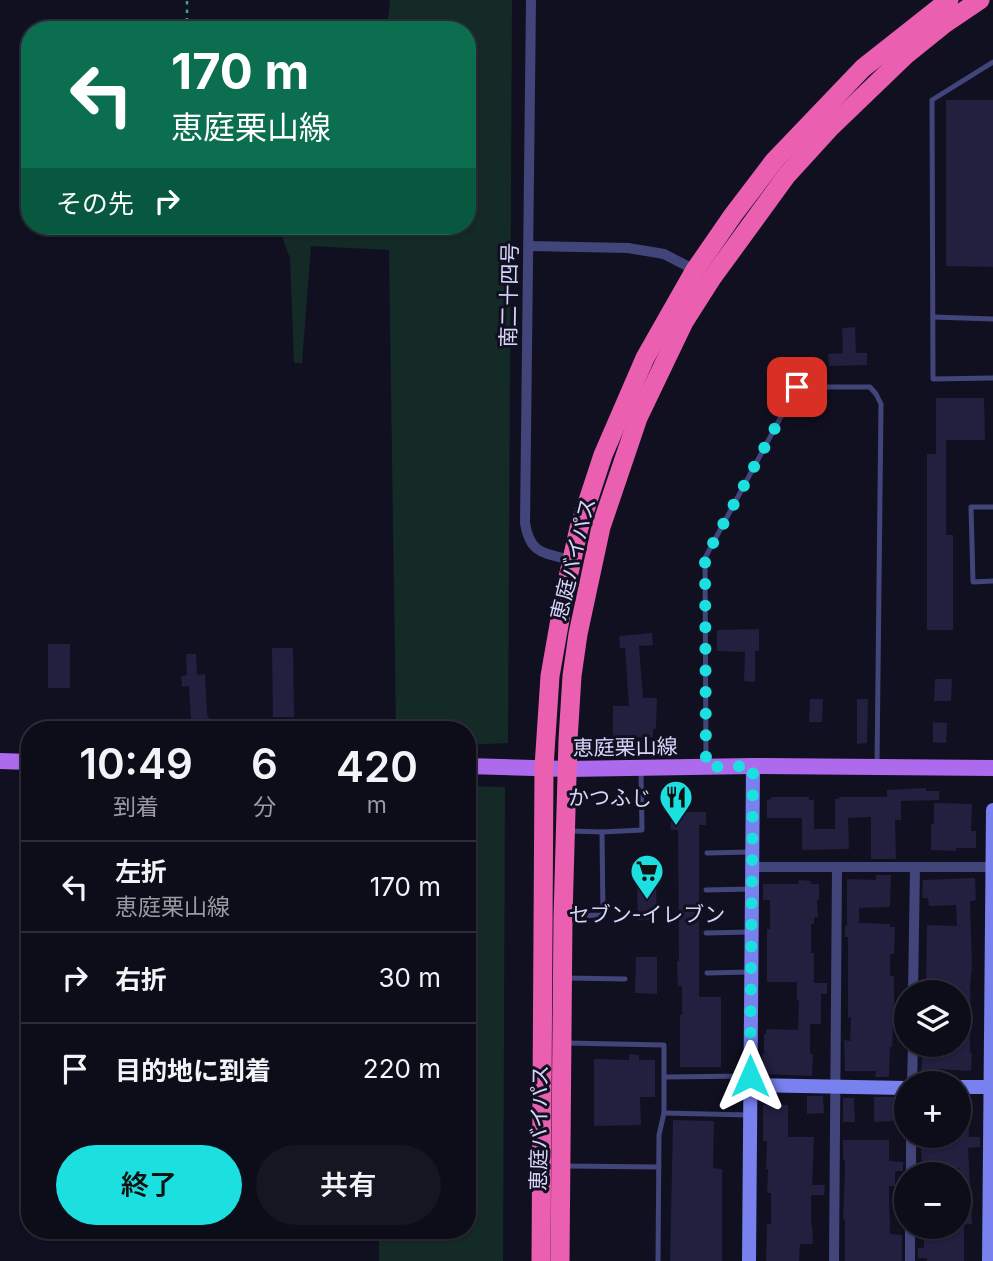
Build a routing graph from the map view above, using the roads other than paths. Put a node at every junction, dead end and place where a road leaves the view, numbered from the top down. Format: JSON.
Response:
{"nodes":[{"id":1,"x":531,"y":0,"type":"edge"},
{"id":2,"x":949,"y":0,"type":"edge"},
{"id":3,"x":980,"y":0,"type":"edge"},
{"id":4,"x":993,"y":62,"type":"edge"},
{"id":5,"x":529,"y":246,"type":"junction"},
{"id":6,"x":695,"y":270,"type":"junction"},
{"id":7,"x":933,"y":317,"type":"junction"},
{"id":8,"x":993,"y":318,"type":"edge"},
{"id":9,"x":993,"y":378,"type":"edge"},
{"id":10,"x":993,"y":506,"type":"edge"},
{"id":11,"x":571,"y":560,"type":"junction"},
{"id":12,"x":993,"y":581,"type":"edge"},
{"id":13,"x":0,"y":761,"type":"edge"},
{"id":14,"x":21,"y":762,"type":"edge"},
{"id":15,"x":476,"y":766,"type":"edge"},
{"id":16,"x":753,"y":766,"type":"junction"},
{"id":17,"x":544,"y":767,"type":"junction"},
{"id":18,"x":706,"y":767,"type":"junction"},
{"id":19,"x":877,"y":767,"type":"junction"},
{"id":20,"x":641,"y":768,"type":"junction"},
{"id":21,"x":993,"y":768,"type":"edge"},
{"id":22,"x":567,"y":769,"type":"junction"},
{"id":23,"x":993,"y":810,"type":"edge"},
{"id":24,"x":565,"y":831,"type":"junction"},
{"id":25,"x":602,"y":832,"type":"junction"},
{"id":26,"x":752,"y":852,"type":"junction"},
{"id":27,"x":707,"y":853,"type":"dead end"},
{"id":28,"x":752,"y":867,"type":"junction"},
{"id":29,"x":915,"y":867,"type":"junction"},
{"id":30,"x":993,"y":867,"type":"edge"},
{"id":31,"x":837,"y":868,"type":"junction"},
{"id":32,"x":752,"y":889,"type":"junction"},
{"id":33,"x":706,"y":890,"type":"dead end"},
{"id":34,"x":563,"y":916,"type":"junction"},
{"id":35,"x":751,"y":932,"type":"junction"},
{"id":36,"x":706,"y":933,"type":"dead end"},
{"id":37,"x":751,"y":972,"type":"junction"},
{"id":38,"x":707,"y":973,"type":"dead end"},
{"id":39,"x":562,"y":978,"type":"junction"},
{"id":40,"x":625,"y":979,"type":"dead end"},
{"id":41,"x":913,"y":980,"type":"edge"},
{"id":42,"x":562,"y":1043,"type":"junction"},
{"id":43,"x":664,"y":1077,"type":"junction"},
{"id":44,"x":750,"y":1081,"type":"junction"},
{"id":45,"x":834,"y":1086,"type":"junction"},
{"id":46,"x":894,"y":1087,"type":"edge"},
{"id":47,"x":971,"y":1087,"type":"edge"},
{"id":48,"x":992,"y":1087,"type":"edge"},
{"id":49,"x":664,"y":1113,"type":"junction"},
{"id":50,"x":750,"y":1115,"type":"junction"},
{"id":51,"x":992,"y":1165,"type":"edge"},
{"id":52,"x":561,"y":1166,"type":"junction"},
{"id":53,"x":659,"y":1167,"type":"junction"},
{"id":54,"x":910,"y":1239,"type":"edge"},
{"id":55,"x":541,"y":1261,"type":"edge"},
{"id":56,"x":560,"y":1261,"type":"edge"},
{"id":57,"x":658,"y":1261,"type":"edge"},
{"id":58,"x":749,"y":1261,"type":"edge"},
{"id":59,"x":834,"y":1261,"type":"edge"},
{"id":60,"x":910,"y":1261,"type":"edge"},
{"id":61,"x":989,"y":1261,"type":"edge"}],
"edges":[{"from":1,"to":5,"type":"street","name":"南二十四号"},
{"from":2,"to":6,"type":"highway","name":"恵庭バイパス"},
{"from":3,"to":22,"type":"highway","name":"恵庭バイパス"},
{"from":4,"to":7,"type":"lane"},
{"from":5,"to":6,"type":"street"},
{"from":5,"to":11,"type":"street","name":"南二十四号"},
{"from":6,"to":11,"type":"highway","name":"恵庭バイパス"},
{"from":7,"to":8,"type":"lane"},
{"from":7,"to":9,"type":"lane"},
{"from":10,"to":12,"type":"lane"},
{"from":11,"to":17,"type":"highway","name":"恵庭バイパス"},
{"from":13,"to":14,"type":"main road"},
{"from":15,"to":17,"type":"main road","name":"恵庭栗山線"},
{"from":16,"to":18,"type":"main road","name":"恵庭栗山線"},
{"from":16,"to":19,"type":"main road","name":"恵庭栗山線"},
{"from":16,"to":26,"type":"street"},
{"from":17,"to":22,"type":"main road","name":"恵庭栗山線"},
{"from":17,"to":55,"type":"highway","name":"恵庭バイパス"},
{"from":18,"to":19,"type":"lane"},
{"from":18,"to":20,"type":"main road","name":"恵庭栗山線"},
{"from":19,"to":21,"type":"main road","name":"恵庭栗山線"},
{"from":20,"to":22,"type":"main road","name":"恵庭栗山線"},
{"from":20,"to":25,"type":"lane"},
{"from":22,"to":24,"type":"highway","name":"恵庭バイパス"},
{"from":23,"to":30,"type":"street"},
{"from":24,"to":25,"type":"lane"},
{"from":24,"to":34,"type":"highway","name":"恵庭バイパス"},
{"from":25,"to":34,"type":"lane"},
{"from":26,"to":27,"type":"lane"},
{"from":26,"to":28,"type":"street"},
{"from":28,"to":31,"type":"street"},
{"from":28,"to":32,"type":"street"},
{"from":29,"to":30,"type":"street"},
{"from":29,"to":31,"type":"street"},
{"from":29,"to":41,"type":"street"},
{"from":30,"to":48,"type":"street"},
{"from":31,"to":45,"type":"street"},
{"from":32,"to":33,"type":"lane"},
{"from":32,"to":35,"type":"street"},
{"from":34,"to":39,"type":"highway","name":"恵庭バイパス"},
{"from":35,"to":36,"type":"lane"},
{"from":35,"to":37,"type":"street"},
{"from":37,"to":38,"type":"lane"},
{"from":37,"to":44,"type":"street"},
{"from":39,"to":40,"type":"lane"},
{"from":39,"to":42,"type":"highway","name":"恵庭バイパス"},
{"from":42,"to":43,"type":"lane"},
{"from":42,"to":52,"type":"highway","name":"恵庭バイパス"},
{"from":43,"to":44,"type":"lane"},
{"from":43,"to":49,"type":"lane"},
{"from":44,"to":45,"type":"street"},
{"from":44,"to":50,"type":"street"},
{"from":45,"to":46,"type":"street"},
{"from":45,"to":59,"type":"street"},
{"from":47,"to":48,"type":"street"},
{"from":48,"to":51,"type":"street"},
{"from":49,"to":50,"type":"lane"},
{"from":49,"to":53,"type":"lane"},
{"from":50,"to":58,"type":"street"},
{"from":51,"to":61,"type":"street"},
{"from":52,"to":53,"type":"lane"},
{"from":52,"to":56,"type":"highway","name":"恵庭バイパス"},
{"from":53,"to":57,"type":"lane"},
{"from":54,"to":60,"type":"street"}]}
